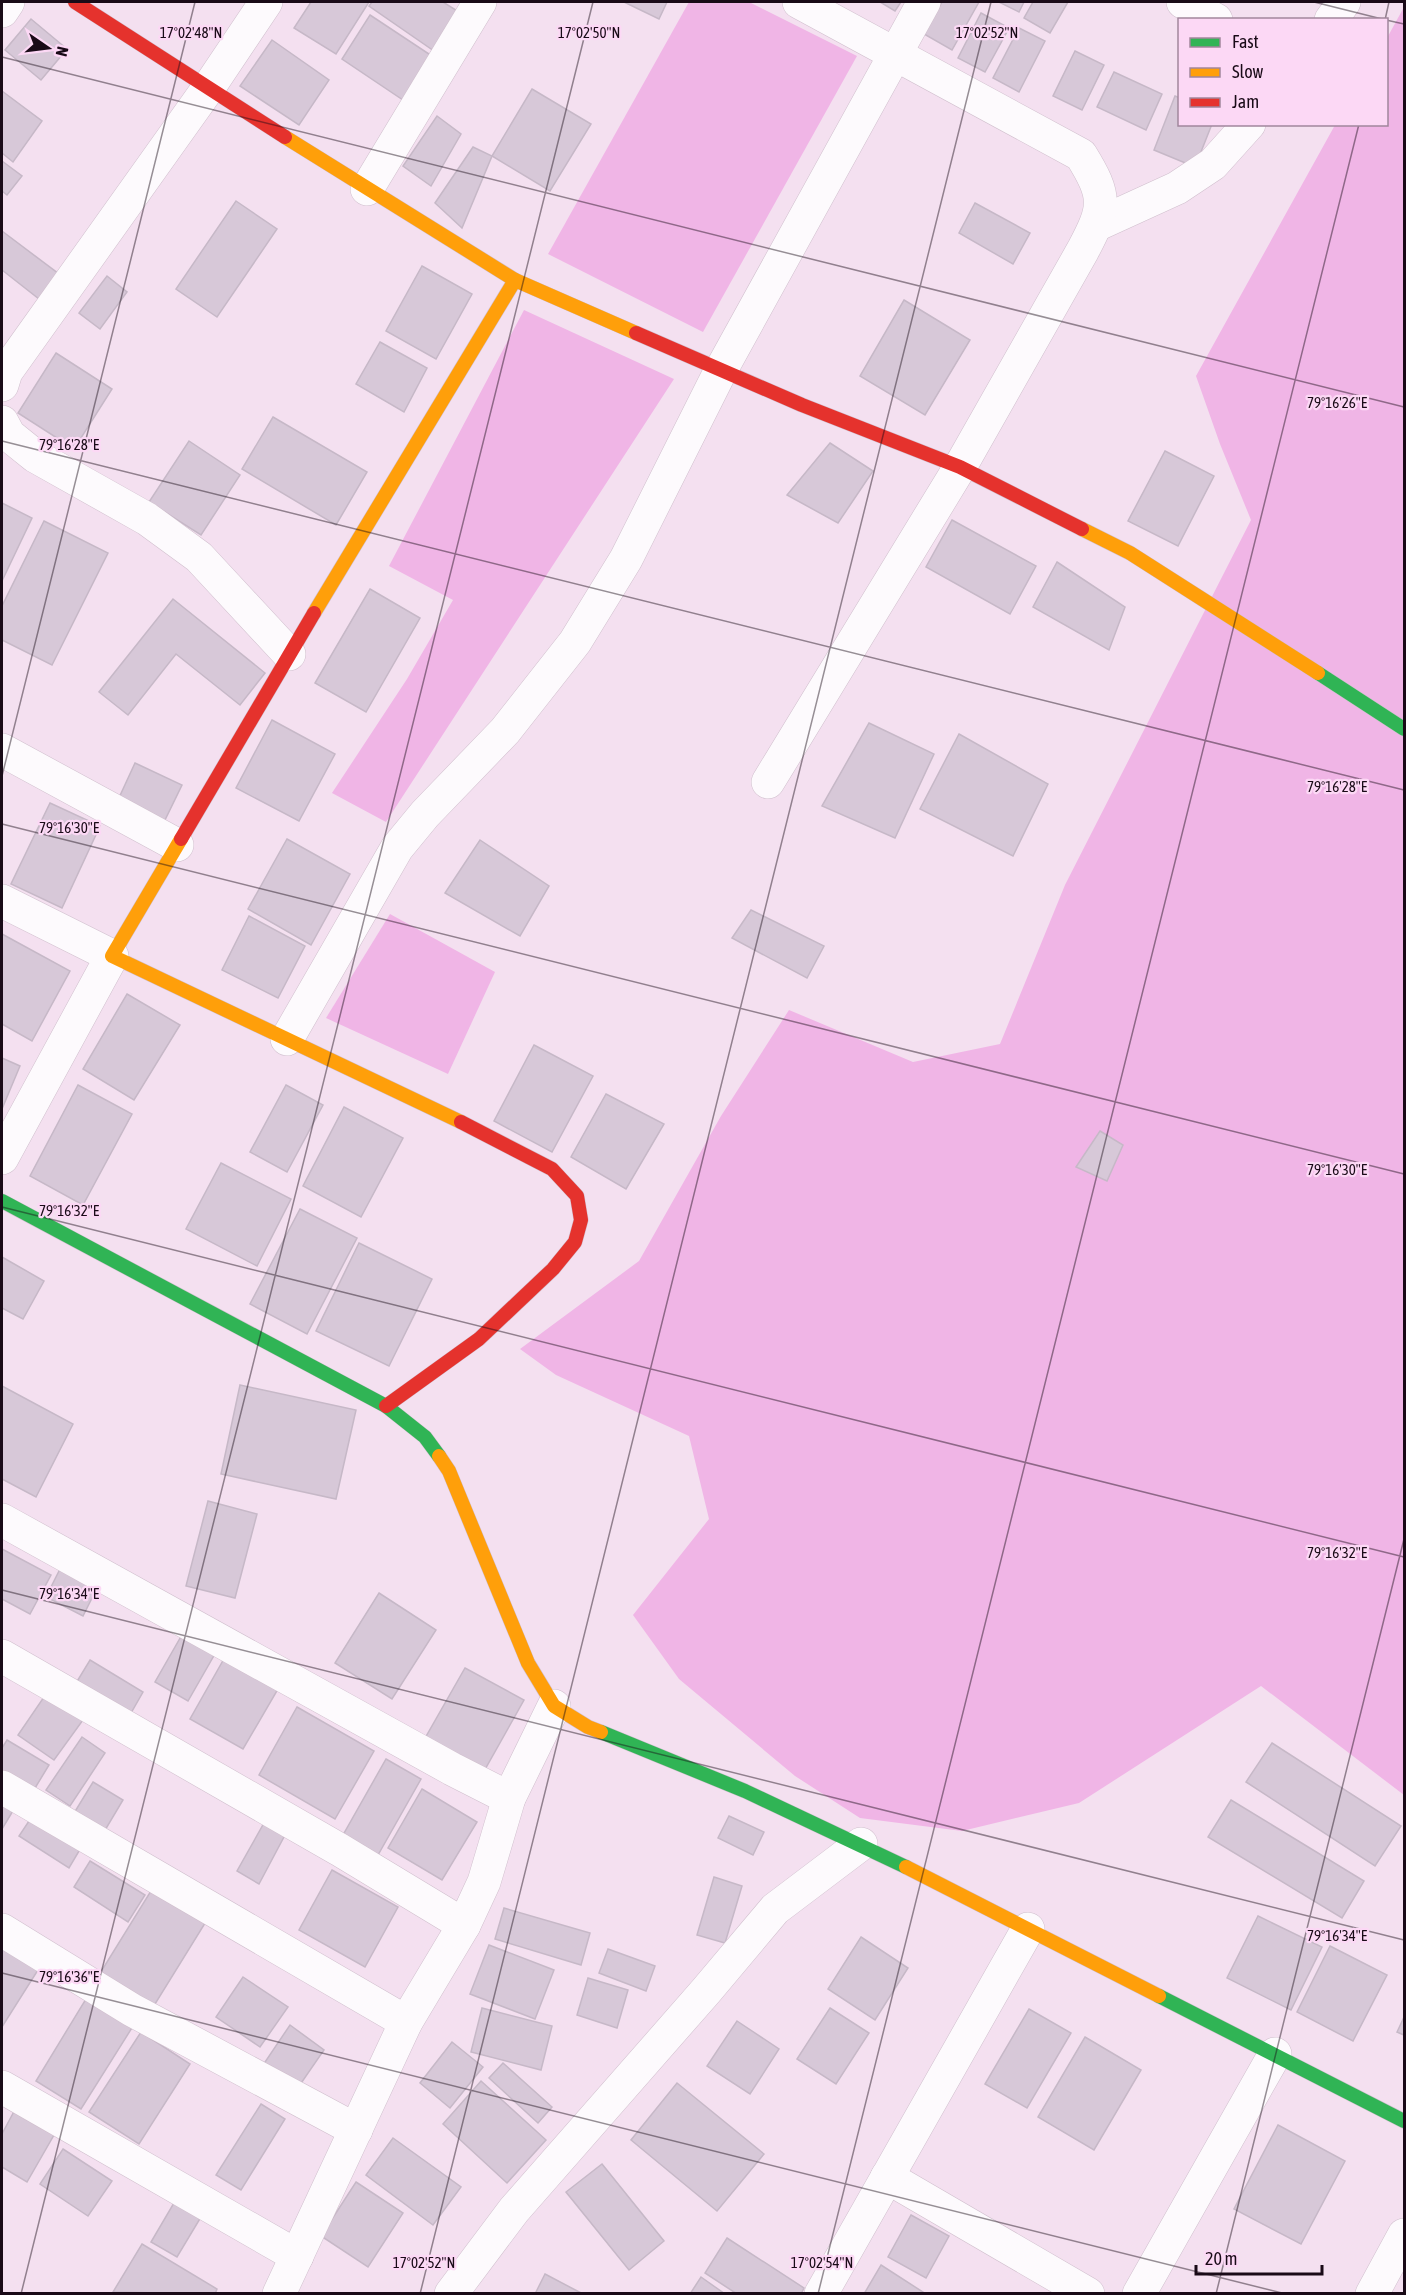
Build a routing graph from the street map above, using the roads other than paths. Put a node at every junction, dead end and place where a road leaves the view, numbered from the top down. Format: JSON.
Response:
{"nodes":[{"id":1,"x":8,"y":2,"type":"edge"},
{"id":2,"x":75,"y":2,"type":"edge"},
{"id":3,"x":266,"y":2,"type":"edge"},
{"id":4,"x":480,"y":2,"type":"edge"},
{"id":5,"x":799,"y":2,"type":"edge"},
{"id":6,"x":924,"y":2,"type":"edge"},
{"id":7,"x":1185,"y":2,"type":"edge"},
{"id":8,"x":1344,"y":2,"type":"edge"},
{"id":9,"x":2,"y":10,"type":"edge"},
{"id":10,"x":1213,"y":18,"type":"edge"},
{"id":11,"x":1332,"y":18,"type":"edge"},
{"id":12,"x":895,"y":53,"type":"junction"},
{"id":13,"x":208,"y":87,"type":"junction"},
{"id":14,"x":1248,"y":126,"type":"edge"},
{"id":15,"x":367,"y":189,"type":"junction"},
{"id":16,"x":1096,"y":225,"type":"junction"},
{"id":17,"x":515,"y":280,"type":"junction"},
{"id":18,"x":721,"y":370,"type":"junction"},
{"id":19,"x":2,"y":386,"type":"edge"},
{"id":20,"x":2,"y":422,"type":"edge"},
{"id":21,"x":960,"y":467,"type":"junction"},
{"id":22,"x":289,"y":654,"type":"junction"},
{"id":23,"x":1404,"y":729,"type":"edge"},
{"id":24,"x":2,"y":750,"type":"edge"},
{"id":25,"x":768,"y":782,"type":"dead end"},
{"id":26,"x":177,"y":845,"type":"junction"},
{"id":27,"x":2,"y":901,"type":"edge"},
{"id":28,"x":112,"y":956,"type":"junction"},
{"id":29,"x":287,"y":1039,"type":"junction"},
{"id":30,"x":2,"y":1158,"type":"edge"},
{"id":31,"x":2,"y":1201,"type":"edge"},
{"id":32,"x":386,"y":1406,"type":"junction"},
{"id":33,"x":2,"y":1520,"type":"edge"},
{"id":34,"x":2,"y":1656,"type":"edge"},
{"id":35,"x":554,"y":1706,"type":"junction"},
{"id":36,"x":2,"y":1787,"type":"edge"},
{"id":37,"x":509,"y":1798,"type":"junction"},
{"id":38,"x":861,"y":1844,"type":"junction"},
{"id":39,"x":464,"y":1925,"type":"junction"},
{"id":40,"x":1028,"y":1929,"type":"junction"},
{"id":41,"x":2,"y":1930,"type":"edge"},
{"id":42,"x":406,"y":2022,"type":"junction"},
{"id":43,"x":1275,"y":2054,"type":"junction"},
{"id":44,"x":2,"y":2087,"type":"edge"},
{"id":45,"x":1404,"y":2121,"type":"edge"},
{"id":46,"x":356,"y":2130,"type":"junction"},
{"id":47,"x":887,"y":2177,"type":"junction"},
{"id":48,"x":1404,"y":2235,"type":"edge"},
{"id":49,"x":297,"y":2256,"type":"junction"},
{"id":50,"x":279,"y":2294,"type":"edge"},
{"id":51,"x":451,"y":2294,"type":"edge"},
{"id":52,"x":821,"y":2294,"type":"edge"},
{"id":53,"x":1088,"y":2294,"type":"edge"},
{"id":54,"x":1139,"y":2294,"type":"edge"},
{"id":55,"x":1372,"y":2294,"type":"edge"}],
"edges":[{"from":1,"to":9,"type":"street"},
{"from":2,"to":13,"type":"street"},
{"from":3,"to":13,"type":"street"},
{"from":4,"to":15,"type":"street"},
{"from":5,"to":12,"type":"street"},
{"from":6,"to":12,"type":"street"},
{"from":7,"to":10,"type":"street"},
{"from":8,"to":11,"type":"street"},
{"from":12,"to":16,"type":"street"},
{"from":12,"to":18,"type":"street"},
{"from":13,"to":15,"type":"street"},
{"from":13,"to":19,"type":"street"},
{"from":14,"to":16,"type":"street"},
{"from":15,"to":17,"type":"street"},
{"from":16,"to":21,"type":"street"},
{"from":17,"to":18,"type":"street"},
{"from":17,"to":22,"type":"street"},
{"from":18,"to":21,"type":"street"},
{"from":18,"to":29,"type":"street"},
{"from":20,"to":22,"type":"street"},
{"from":21,"to":23,"type":"street"},
{"from":21,"to":25,"type":"street"},
{"from":22,"to":26,"type":"street"},
{"from":24,"to":26,"type":"street"},
{"from":26,"to":28,"type":"street"},
{"from":27,"to":28,"type":"street"},
{"from":28,"to":29,"type":"street"},
{"from":28,"to":30,"type":"street"},
{"from":29,"to":32,"type":"street"},
{"from":31,"to":32,"type":"street"},
{"from":32,"to":35,"type":"street"},
{"from":33,"to":37,"type":"street"},
{"from":34,"to":39,"type":"street"},
{"from":35,"to":37,"type":"street"},
{"from":35,"to":38,"type":"street"},
{"from":36,"to":42,"type":"street"},
{"from":37,"to":39,"type":"street"},
{"from":38,"to":40,"type":"street"},
{"from":38,"to":51,"type":"street"},
{"from":39,"to":42,"type":"street"},
{"from":40,"to":43,"type":"street"},
{"from":40,"to":47,"type":"street"},
{"from":41,"to":46,"type":"street"},
{"from":42,"to":46,"type":"street"},
{"from":43,"to":45,"type":"street"},
{"from":43,"to":54,"type":"street"},
{"from":44,"to":49,"type":"street"},
{"from":46,"to":49,"type":"street"},
{"from":47,"to":52,"type":"street"},
{"from":47,"to":53,"type":"street"},
{"from":48,"to":55,"type":"street"},
{"from":49,"to":50,"type":"street"}]}
